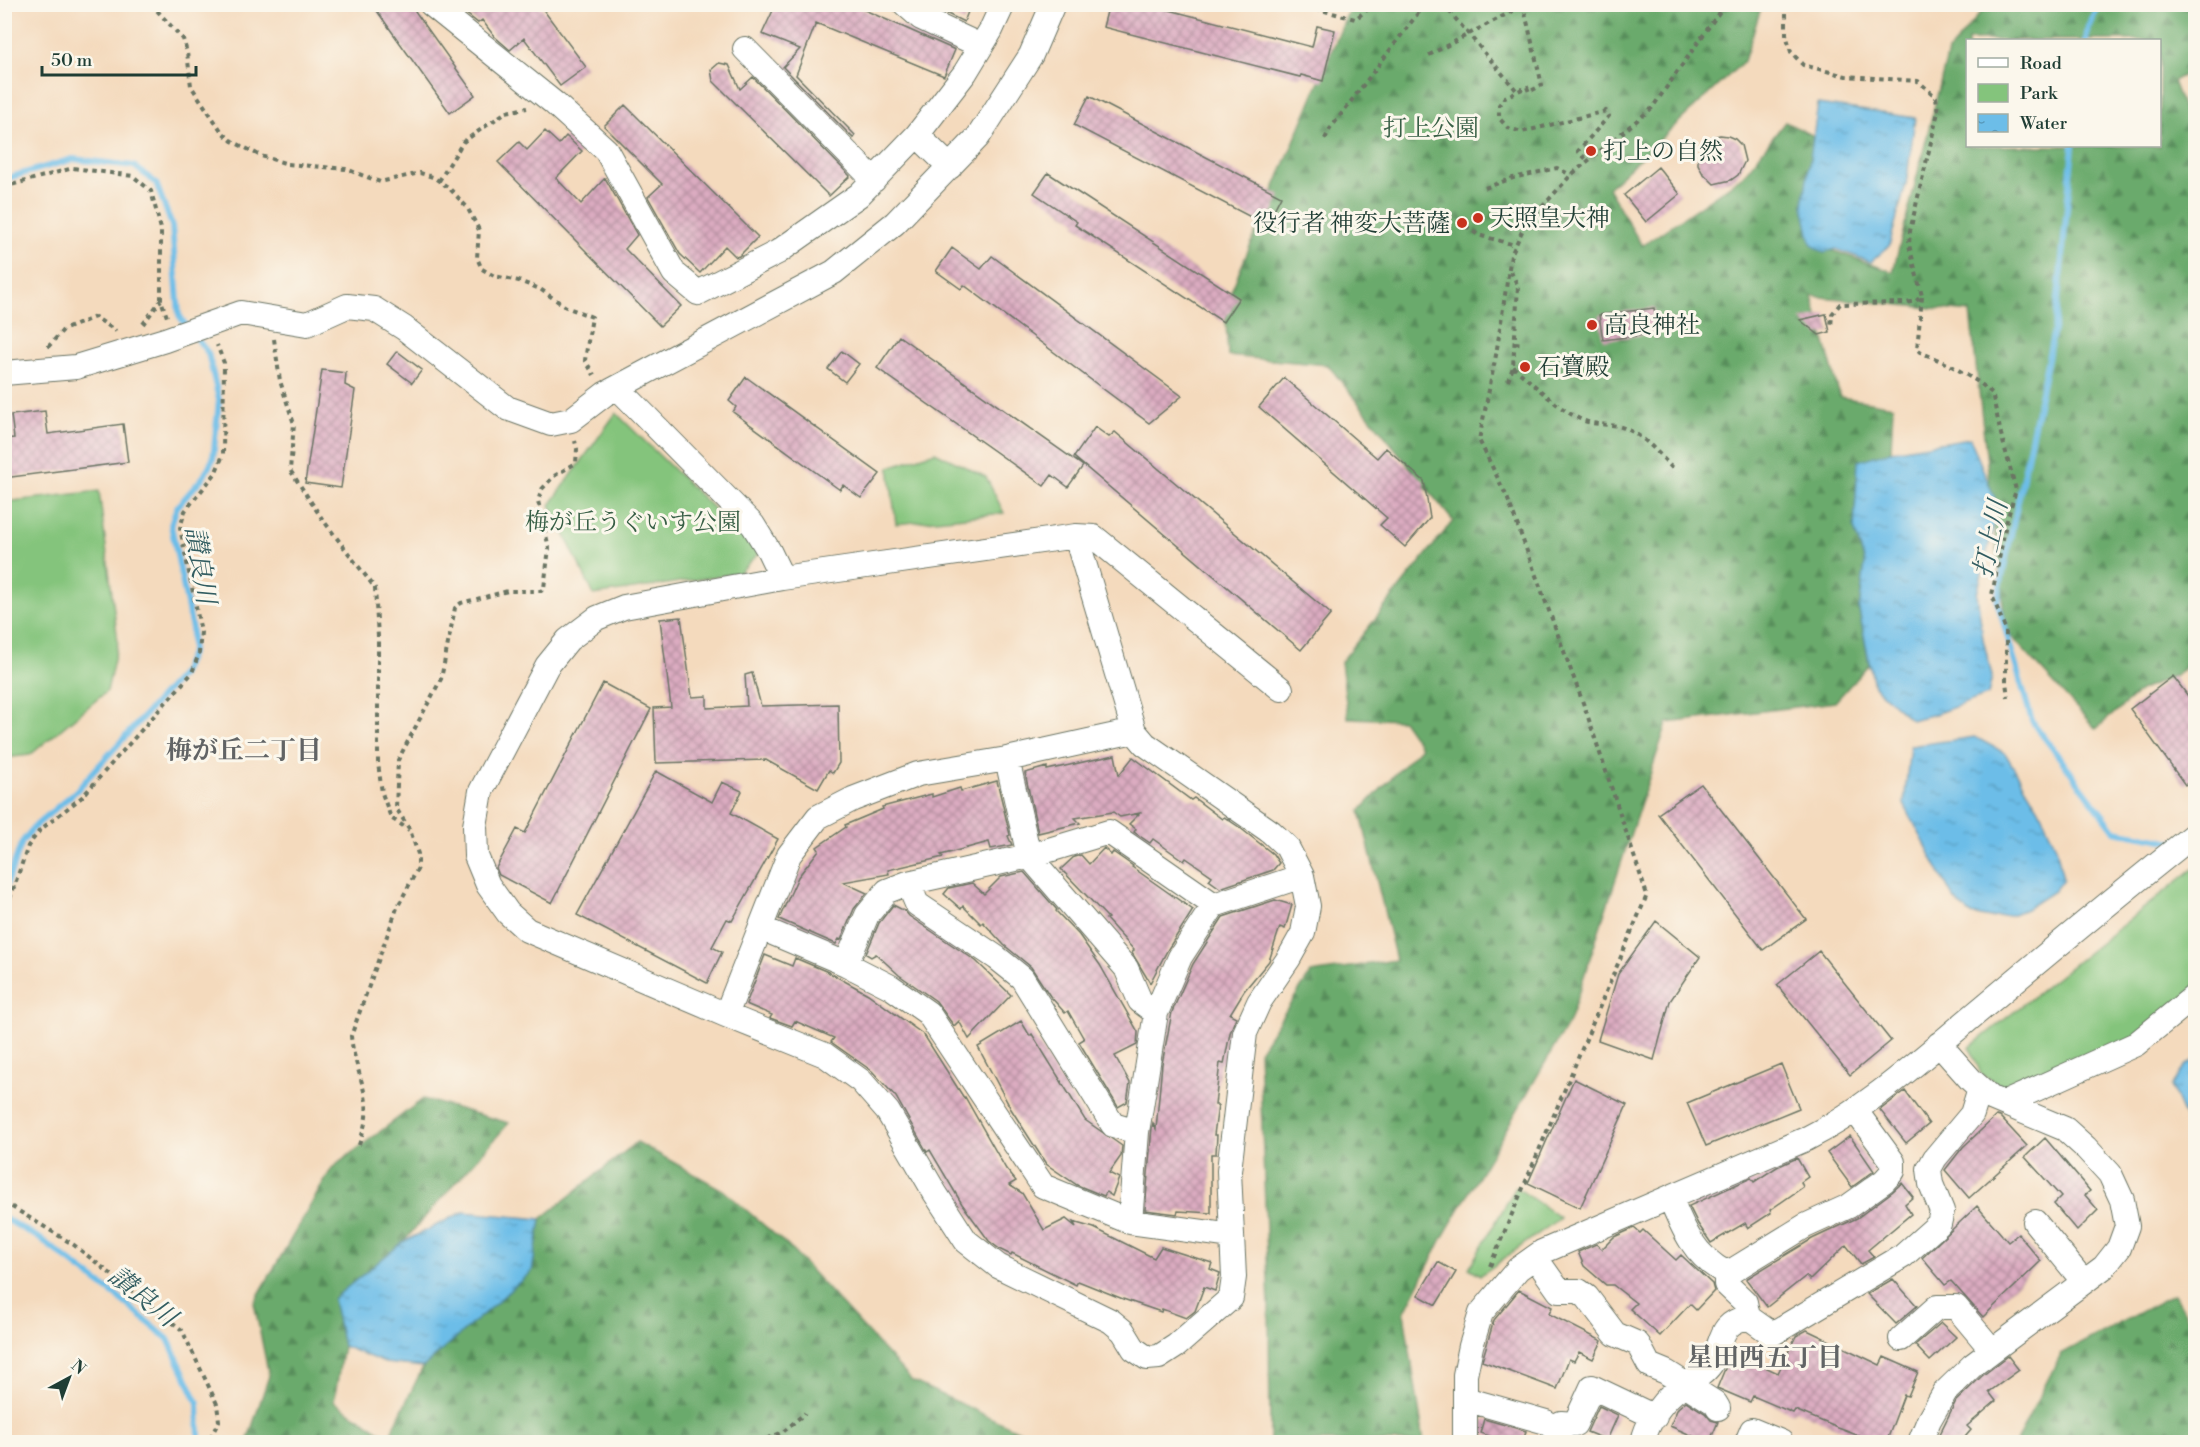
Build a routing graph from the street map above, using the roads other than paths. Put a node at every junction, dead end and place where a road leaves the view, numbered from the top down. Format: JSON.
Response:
{"nodes":[{"id":1,"x":431,"y":4,"type":"edge"},
{"id":2,"x":904,"y":4,"type":"edge"},
{"id":3,"x":1003,"y":4,"type":"edge"},
{"id":4,"x":1053,"y":4,"type":"edge"},
{"id":5,"x":981,"y":46,"type":"junction"},
{"id":6,"x":745,"y":49,"type":"dead end"},
{"id":7,"x":917,"y":135,"type":"junction"},
{"id":8,"x":950,"y":167,"type":"junction"},
{"id":9,"x":874,"y":180,"type":"junction"},
{"id":10,"x":4,"y":373,"type":"edge"},
{"id":11,"x":611,"y":391,"type":"junction"},
{"id":12,"x":1076,"y":536,"type":"junction"},
{"id":13,"x":782,"y":578,"type":"junction"},
{"id":14,"x":1281,"y":690,"type":"dead end"},
{"id":15,"x":1134,"y":732,"type":"junction"},
{"id":16,"x":1007,"y":759,"type":"junction"},
{"id":17,"x":2196,"y":833,"type":"edge"},
{"id":18,"x":1029,"y":856,"type":"junction"},
{"id":19,"x":1302,"y":876,"type":"junction"},
{"id":20,"x":908,"y":883,"type":"junction"},
{"id":21,"x":1214,"y":905,"type":"junction"},
{"id":22,"x":761,"y":928,"type":"junction"},
{"id":23,"x":846,"y":964,"type":"junction"},
{"id":24,"x":2196,"y":995,"type":"edge"},
{"id":25,"x":1156,"y":1013,"type":"junction"},
{"id":26,"x":726,"y":1015,"type":"junction"},
{"id":27,"x":1939,"y":1044,"type":"junction"},
{"id":28,"x":1980,"y":1088,"type":"junction"},
{"id":29,"x":2005,"y":1103,"type":"junction"},
{"id":30,"x":1855,"y":1110,"type":"junction"},
{"id":31,"x":1137,"y":1132,"type":"junction"},
{"id":32,"x":1893,"y":1167,"type":"junction"},
{"id":33,"x":1929,"y":1169,"type":"junction"},
{"id":34,"x":1670,"y":1197,"type":"junction"},
{"id":35,"x":1130,"y":1222,"type":"junction"},
{"id":36,"x":2035,"y":1222,"type":"dead end"},
{"id":37,"x":1232,"y":1236,"type":"junction"},
{"id":38,"x":1535,"y":1257,"type":"junction"},
{"id":39,"x":1726,"y":1273,"type":"junction"},
{"id":40,"x":2084,"y":1282,"type":"junction"},
{"id":41,"x":1748,"y":1317,"type":"junction"},
{"id":42,"x":1901,"y":1339,"type":"dead end"},
{"id":43,"x":1992,"y":1350,"type":"junction"},
{"id":44,"x":1686,"y":1385,"type":"junction"},
{"id":45,"x":1465,"y":1399,"type":"junction"},
{"id":46,"x":1718,"y":1408,"type":"dead end"},
{"id":47,"x":1655,"y":1417,"type":"junction"},
{"id":48,"x":1557,"y":1436,"type":"edge"},
{"id":49,"x":1465,"y":1443,"type":"edge"},
{"id":50,"x":1643,"y":1443,"type":"edge"},
{"id":51,"x":1747,"y":1443,"type":"edge"},
{"id":52,"x":1781,"y":1443,"type":"edge"},
{"id":53,"x":1920,"y":1443,"type":"edge"}],
"edges":[{"from":1,"to":9,"type":"street"},
{"from":2,"to":5,"type":"street"},
{"from":3,"to":5,"type":"street"},
{"from":4,"to":8,"type":"street"},
{"from":5,"to":7,"type":"street"},
{"from":6,"to":9,"type":"street"},
{"from":7,"to":8,"type":"street"},
{"from":7,"to":9,"type":"street"},
{"from":8,"to":11,"type":"street"},
{"from":10,"to":11,"type":"street"},
{"from":11,"to":13,"type":"street"},
{"from":12,"to":13,"type":"street"},
{"from":12,"to":14,"type":"street"},
{"from":12,"to":15,"type":"street"},
{"from":13,"to":26,"type":"street"},
{"from":15,"to":16,"type":"street"},
{"from":15,"to":19,"type":"street"},
{"from":16,"to":18,"type":"street"},
{"from":16,"to":22,"type":"street"},
{"from":17,"to":27,"type":"street"},
{"from":18,"to":20,"type":"street"},
{"from":18,"to":21,"type":"street"},
{"from":18,"to":25,"type":"street"},
{"from":19,"to":21,"type":"street"},
{"from":19,"to":37,"type":"street"},
{"from":20,"to":23,"type":"street"},
{"from":20,"to":31,"type":"street"},
{"from":21,"to":25,"type":"street"},
{"from":22,"to":23,"type":"street"},
{"from":22,"to":26,"type":"street"},
{"from":23,"to":35,"type":"street"},
{"from":24,"to":29,"type":"street"},
{"from":25,"to":31,"type":"street"},
{"from":26,"to":37,"type":"street"},
{"from":27,"to":28,"type":"street"},
{"from":27,"to":30,"type":"street"},
{"from":28,"to":29,"type":"street"},
{"from":28,"to":33,"type":"street"},
{"from":29,"to":40,"type":"street"},
{"from":30,"to":32,"type":"street"},
{"from":30,"to":34,"type":"street"},
{"from":31,"to":35,"type":"street"},
{"from":32,"to":33,"type":"street"},
{"from":32,"to":39,"type":"street"},
{"from":33,"to":41,"type":"street"},
{"from":34,"to":38,"type":"street"},
{"from":34,"to":39,"type":"street"},
{"from":35,"to":37,"type":"street"},
{"from":36,"to":40,"type":"street"},
{"from":38,"to":44,"type":"street"},
{"from":38,"to":45,"type":"street"},
{"from":39,"to":41,"type":"street"},
{"from":40,"to":43,"type":"street"},
{"from":41,"to":44,"type":"street"},
{"from":42,"to":43,"type":"street"},
{"from":43,"to":53,"type":"street"},
{"from":44,"to":46,"type":"street"},
{"from":44,"to":47,"type":"street"},
{"from":45,"to":48,"type":"street"},
{"from":45,"to":49,"type":"street"},
{"from":47,"to":48,"type":"street"},
{"from":47,"to":50,"type":"street"},
{"from":51,"to":52,"type":"street"}]}
